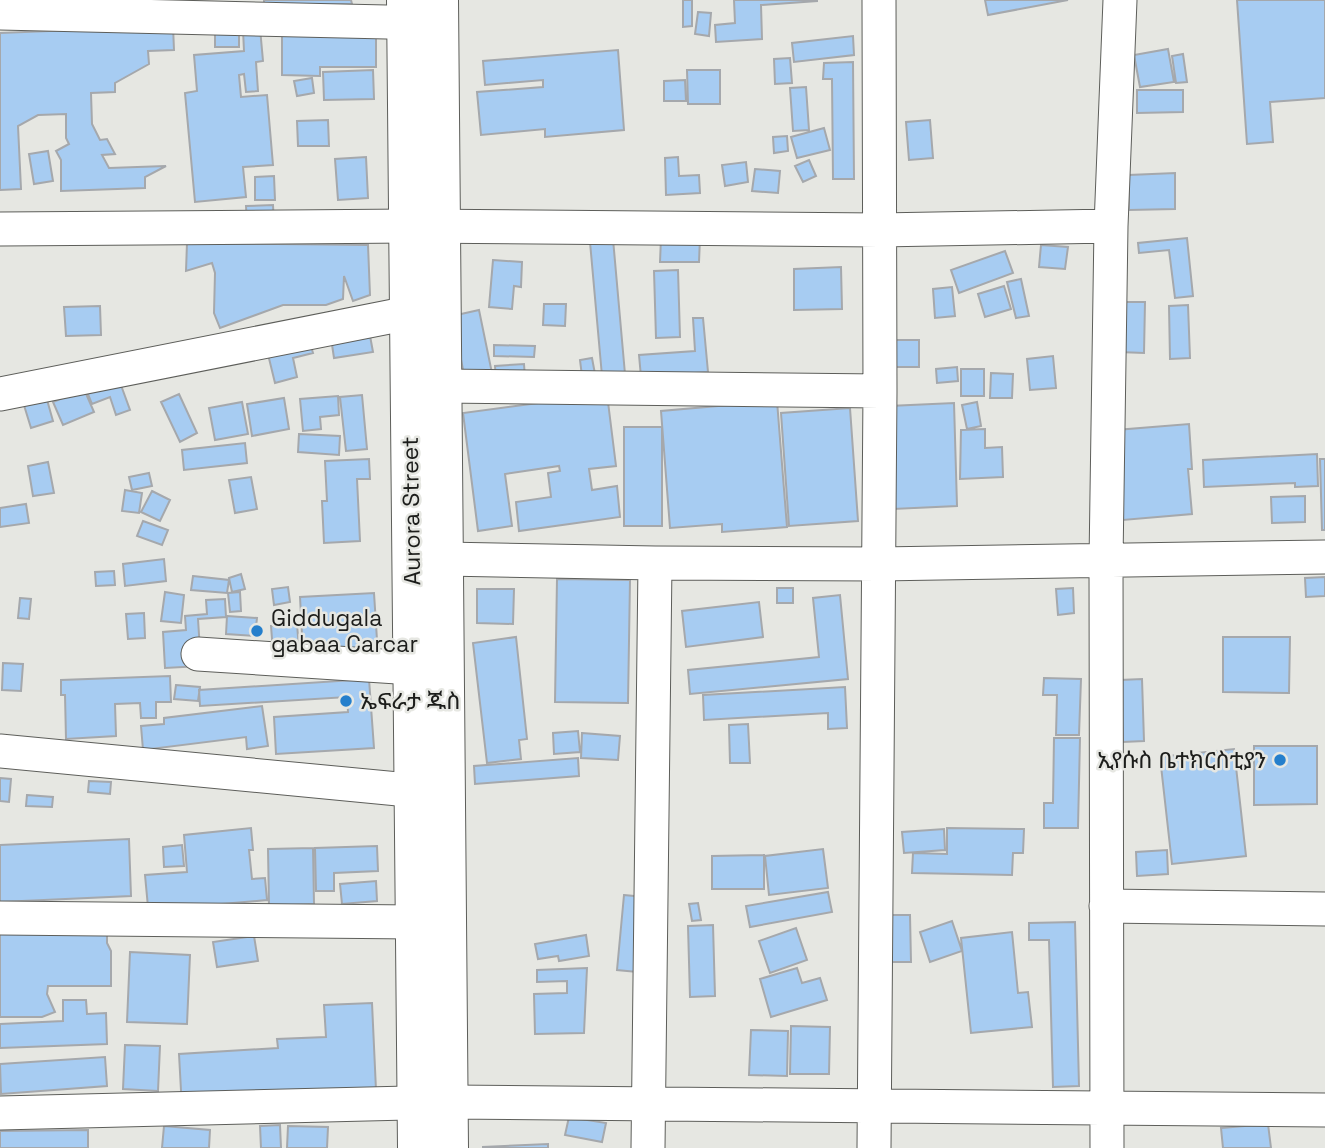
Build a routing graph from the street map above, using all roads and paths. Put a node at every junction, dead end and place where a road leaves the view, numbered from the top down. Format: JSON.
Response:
{"nodes":[{"id":1,"x":879,"y":0,"type":"edge"},
{"id":2,"x":1120,"y":0,"type":"edge"},
{"id":3,"x":172,"y":9,"type":"edge"},
{"id":4,"x":423,"y":11,"type":"edge"},
{"id":5,"x":0,"y":13,"type":"edge"},
{"id":6,"x":425,"y":226,"type":"junction"},
{"id":7,"x":1111,"y":226,"type":"junction"},
{"id":8,"x":0,"y":229,"type":"edge"},
{"id":9,"x":879,"y":230,"type":"junction"},
{"id":10,"x":409,"y":313,"type":"junction"},
{"id":11,"x":442,"y":386,"type":"junction"},
{"id":12,"x":880,"y":391,"type":"junction"},
{"id":13,"x":0,"y":394,"type":"edge"},
{"id":14,"x":1325,"y":557,"type":"edge"},
{"id":15,"x":428,"y":560,"type":"junction"},
{"id":16,"x":1105,"y":561,"type":"junction"},
{"id":17,"x":655,"y":564,"type":"junction"},
{"id":18,"x":879,"y":564,"type":"junction"},
{"id":19,"x":198,"y":654,"type":"dead end"},
{"id":20,"x":429,"y":667,"type":"junction"},
{"id":21,"x":0,"y":751,"type":"edge"},
{"id":22,"x":430,"y":792,"type":"junction"},
{"id":23,"x":1106,"y":906,"type":"junction"},
{"id":24,"x":1325,"y":909,"type":"edge"},
{"id":25,"x":0,"y":918,"type":"edge"},
{"id":26,"x":431,"y":919,"type":"junction"},
{"id":27,"x":433,"y":1102,"type":"junction"},
{"id":28,"x":649,"y":1104,"type":"junction"},
{"id":29,"x":873,"y":1106,"type":"junction"},
{"id":30,"x":1107,"y":1108,"type":"junction"},
{"id":31,"x":1325,"y":1110,"type":"edge"},
{"id":32,"x":0,"y":1113,"type":"edge"},
{"id":33,"x":417,"y":1148,"type":"edge"},
{"id":34,"x":449,"y":1148,"type":"edge"},
{"id":35,"x":648,"y":1148,"type":"edge"},
{"id":36,"x":874,"y":1148,"type":"edge"},
{"id":37,"x":1107,"y":1148,"type":"edge"}],
"edges":[{"from":1,"to":9,"type":"street"},
{"from":2,"to":7,"type":"street"},
{"from":3,"to":4,"type":"street"},
{"from":3,"to":5,"type":"street"},
{"from":4,"to":6,"type":"main road","name":"Aurora Street"},
{"from":6,"to":8,"type":"street"},
{"from":6,"to":9,"type":"street"},
{"from":6,"to":10,"type":"main road","name":"Aurora Street"},
{"from":6,"to":11,"type":"main road","name":"Aurora Street"},
{"from":7,"to":9,"type":"street"},
{"from":7,"to":16,"type":"street"},
{"from":9,"to":12,"type":"street"},
{"from":10,"to":13,"type":"street"},
{"from":10,"to":15,"type":"main road","name":"Aurora Street"},
{"from":11,"to":12,"type":"street"},
{"from":11,"to":15,"type":"main road","name":"Aurora Street"},
{"from":12,"to":18,"type":"street"},
{"from":14,"to":16,"type":"street"},
{"from":15,"to":17,"type":"street"},
{"from":15,"to":20,"type":"main road","name":"Aurora Street"},
{"from":16,"to":18,"type":"street"},
{"from":16,"to":23,"type":"street"},
{"from":17,"to":18,"type":"street"},
{"from":17,"to":28,"type":"street"},
{"from":18,"to":29,"type":"street"},
{"from":19,"to":20,"type":"street"},
{"from":20,"to":22,"type":"main road","name":"Aurora Street"},
{"from":21,"to":22,"type":"street"},
{"from":22,"to":26,"type":"main road","name":"Aurora Street"},
{"from":23,"to":24,"type":"street"},
{"from":23,"to":30,"type":"street"},
{"from":25,"to":26,"type":"street"},
{"from":26,"to":27,"type":"main road","name":"Aurora Street"},
{"from":27,"to":28,"type":"street"},
{"from":27,"to":32,"type":"street"},
{"from":27,"to":33,"type":"main road","name":"Aurora Street"},
{"from":27,"to":34,"type":"main road","name":"Aurora Street"},
{"from":28,"to":29,"type":"street"},
{"from":28,"to":35,"type":"street"},
{"from":29,"to":30,"type":"street"},
{"from":29,"to":36,"type":"street"},
{"from":30,"to":31,"type":"street"},
{"from":30,"to":37,"type":"street"}]}
